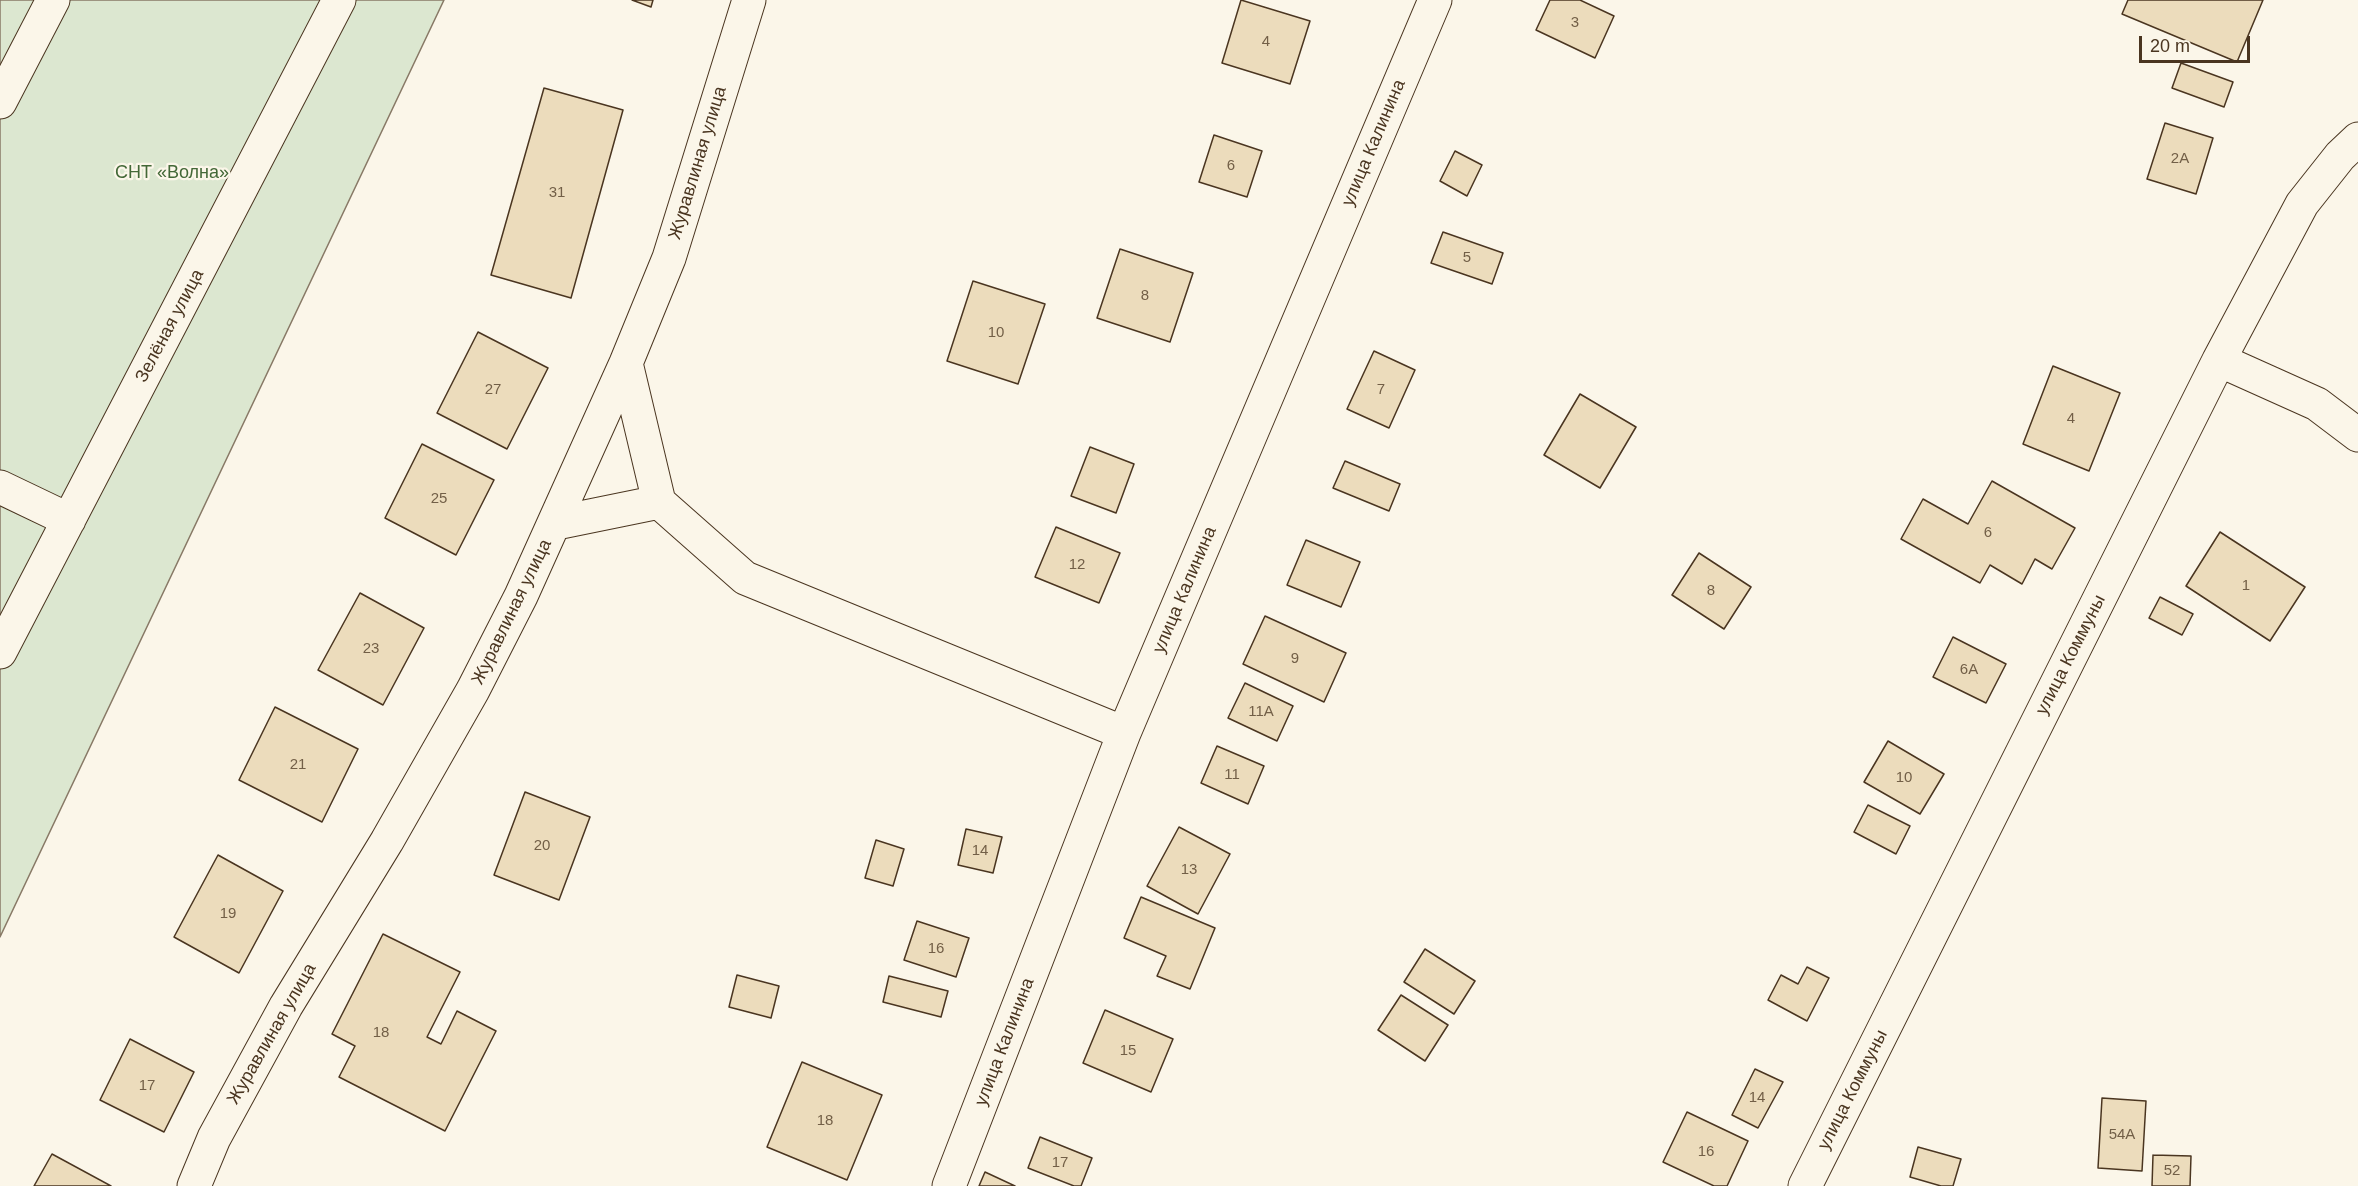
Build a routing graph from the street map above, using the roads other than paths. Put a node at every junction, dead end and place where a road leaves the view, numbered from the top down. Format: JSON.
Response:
{"nodes":[{"id":1,"x":52,"y":0,"type":"edge"},
{"id":2,"x":339,"y":0,"type":"edge"},
{"id":3,"x":749,"y":0,"type":"edge"},
{"id":4,"x":1435,"y":0,"type":"edge"},
{"id":5,"x":0,"y":102,"type":"edge"},
{"id":6,"x":2358,"y":139,"type":"edge"},
{"id":7,"x":2219,"y":360,"type":"junction"},
{"id":8,"x":626,"y":363,"type":"junction"},
{"id":9,"x":2358,"y":435,"type":"edge"},
{"id":10,"x":0,"y":487,"type":"edge"},
{"id":11,"x":659,"y":502,"type":"junction"},
{"id":12,"x":69,"y":520,"type":"junction"},
{"id":13,"x":556,"y":523,"type":"junction"},
{"id":14,"x":0,"y":652,"type":"edge"},
{"id":15,"x":1124,"y":733,"type":"junction"},
{"id":16,"x":194,"y":1186,"type":"edge"},
{"id":17,"x":949,"y":1186,"type":"edge"},
{"id":18,"x":1805,"y":1186,"type":"edge"}],
"edges":[{"from":1,"to":5,"type":"street"},
{"from":2,"to":12,"type":"street","name":"Зелёная улица"},
{"from":3,"to":8,"type":"street","name":"Журавлиная улица"},
{"from":4,"to":15,"type":"street","name":"улица Калинина"},
{"from":6,"to":7,"type":"street","name":"улица Коммуны"},
{"from":7,"to":9,"type":"street"},
{"from":7,"to":18,"type":"street","name":"улица Коммуны"},
{"from":8,"to":11,"type":"street"},
{"from":8,"to":13,"type":"street","name":"Журавлиная улица"},
{"from":10,"to":12,"type":"street"},
{"from":11,"to":13,"type":"street"},
{"from":11,"to":15,"type":"street"},
{"from":12,"to":14,"type":"street","name":"Зелёная улица"},
{"from":13,"to":16,"type":"street","name":"Журавлиная улица"},
{"from":15,"to":17,"type":"street","name":"улица Калинина"}]}
